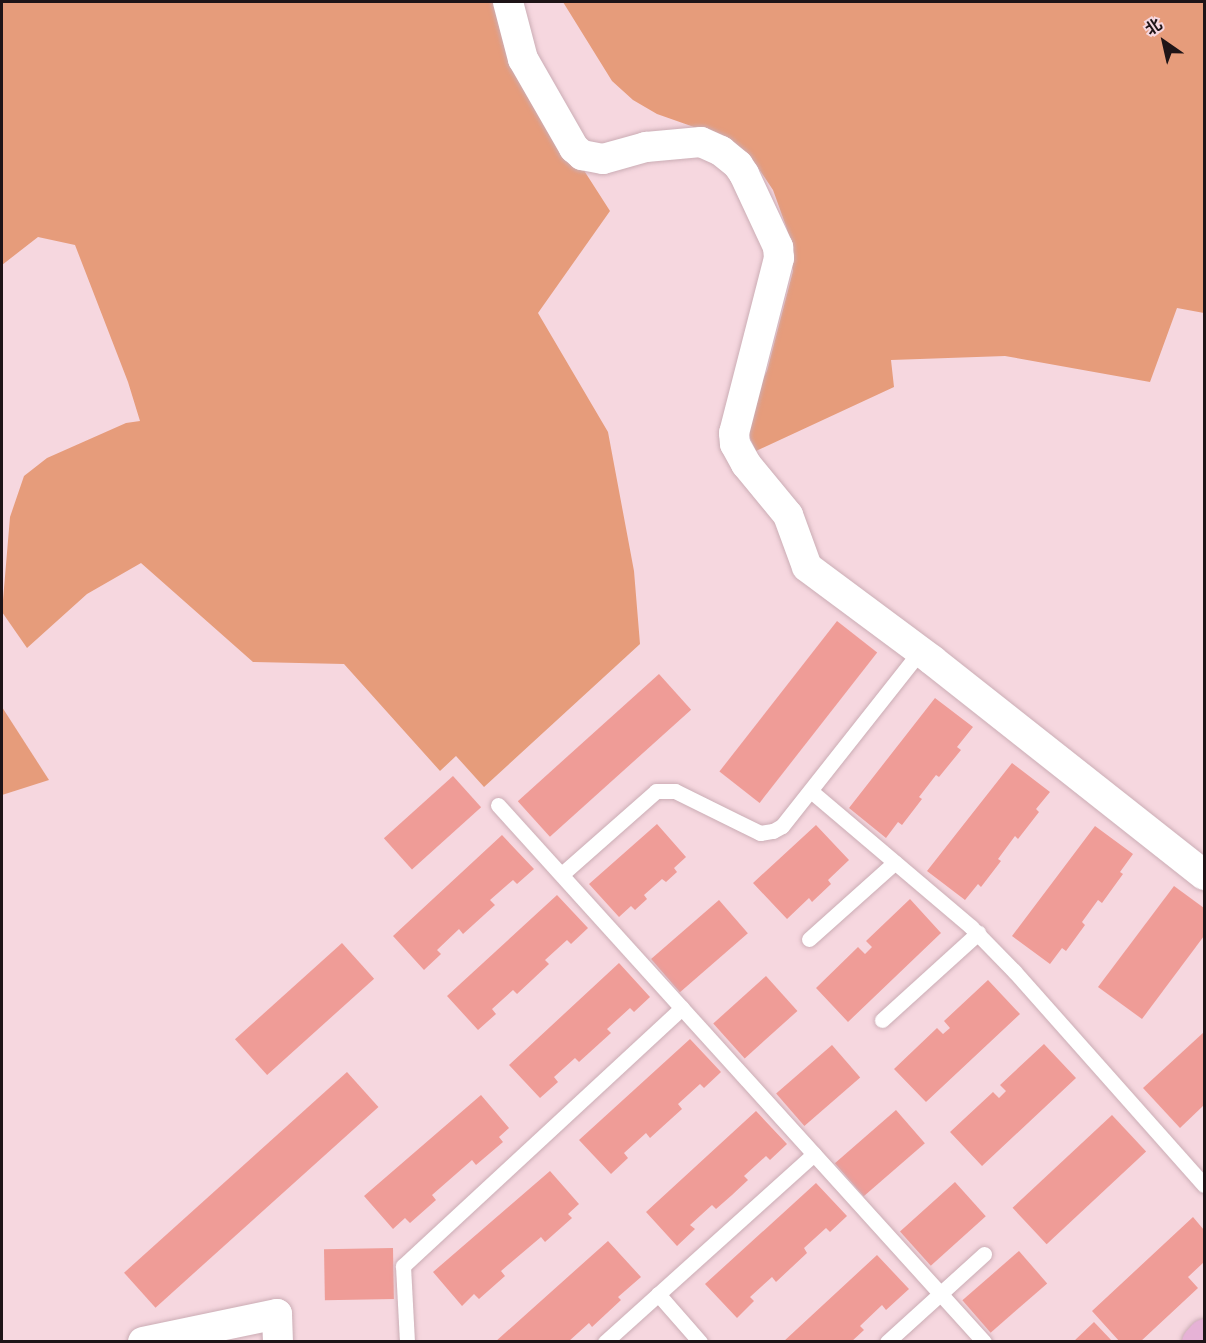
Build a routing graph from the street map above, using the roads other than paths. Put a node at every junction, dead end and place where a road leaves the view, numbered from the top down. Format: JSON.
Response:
{"nodes":[{"id":1,"x":508,"y":2,"type":"edge"},
{"id":2,"x":920,"y":651,"type":"junction"},
{"id":3,"x":812,"y":792,"type":"junction"},
{"id":4,"x":498,"y":805,"type":"dead end"},
{"id":5,"x":895,"y":862,"type":"junction"},
{"id":6,"x":561,"y":874,"type":"junction"},
{"id":7,"x":1204,"y":875,"type":"edge"},
{"id":8,"x":978,"y":933,"type":"junction"},
{"id":9,"x":809,"y":939,"type":"dead end"},
{"id":10,"x":682,"y":1008,"type":"junction"},
{"id":11,"x":882,"y":1020,"type":"dead end"},
{"id":12,"x":814,"y":1154,"type":"junction"},
{"id":13,"x":1204,"y":1185,"type":"edge"},
{"id":14,"x":984,"y":1254,"type":"dead end"},
{"id":15,"x":940,"y":1293,"type":"junction"},
{"id":16,"x":658,"y":1294,"type":"junction"},
{"id":17,"x":1204,"y":1335,"type":"edge"},
{"id":18,"x":143,"y":1341,"type":"edge"},
{"id":19,"x":278,"y":1341,"type":"edge"},
{"id":20,"x":407,"y":1341,"type":"edge"},
{"id":21,"x":605,"y":1341,"type":"edge"},
{"id":22,"x":700,"y":1341,"type":"edge"},
{"id":23,"x":887,"y":1341,"type":"edge"},
{"id":24,"x":984,"y":1341,"type":"edge"},
{"id":25,"x":1198,"y":1341,"type":"edge"}],
"edges":[{"from":1,"to":2,"type":"street"},
{"from":2,"to":3,"type":"lane"},
{"from":2,"to":7,"type":"street"},
{"from":3,"to":5,"type":"lane"},
{"from":3,"to":6,"type":"lane"},
{"from":4,"to":6,"type":"lane"},
{"from":5,"to":8,"type":"lane"},
{"from":5,"to":9,"type":"lane"},
{"from":6,"to":10,"type":"lane"},
{"from":8,"to":11,"type":"lane"},
{"from":8,"to":13,"type":"lane"},
{"from":10,"to":12,"type":"lane"},
{"from":10,"to":20,"type":"lane"},
{"from":12,"to":15,"type":"lane"},
{"from":12,"to":16,"type":"lane"},
{"from":14,"to":15,"type":"lane"},
{"from":15,"to":23,"type":"lane"},
{"from":15,"to":24,"type":"lane"},
{"from":16,"to":21,"type":"lane"},
{"from":16,"to":22,"type":"lane"},
{"from":17,"to":25,"type":"main road"},
{"from":18,"to":19,"type":"street"}]}
